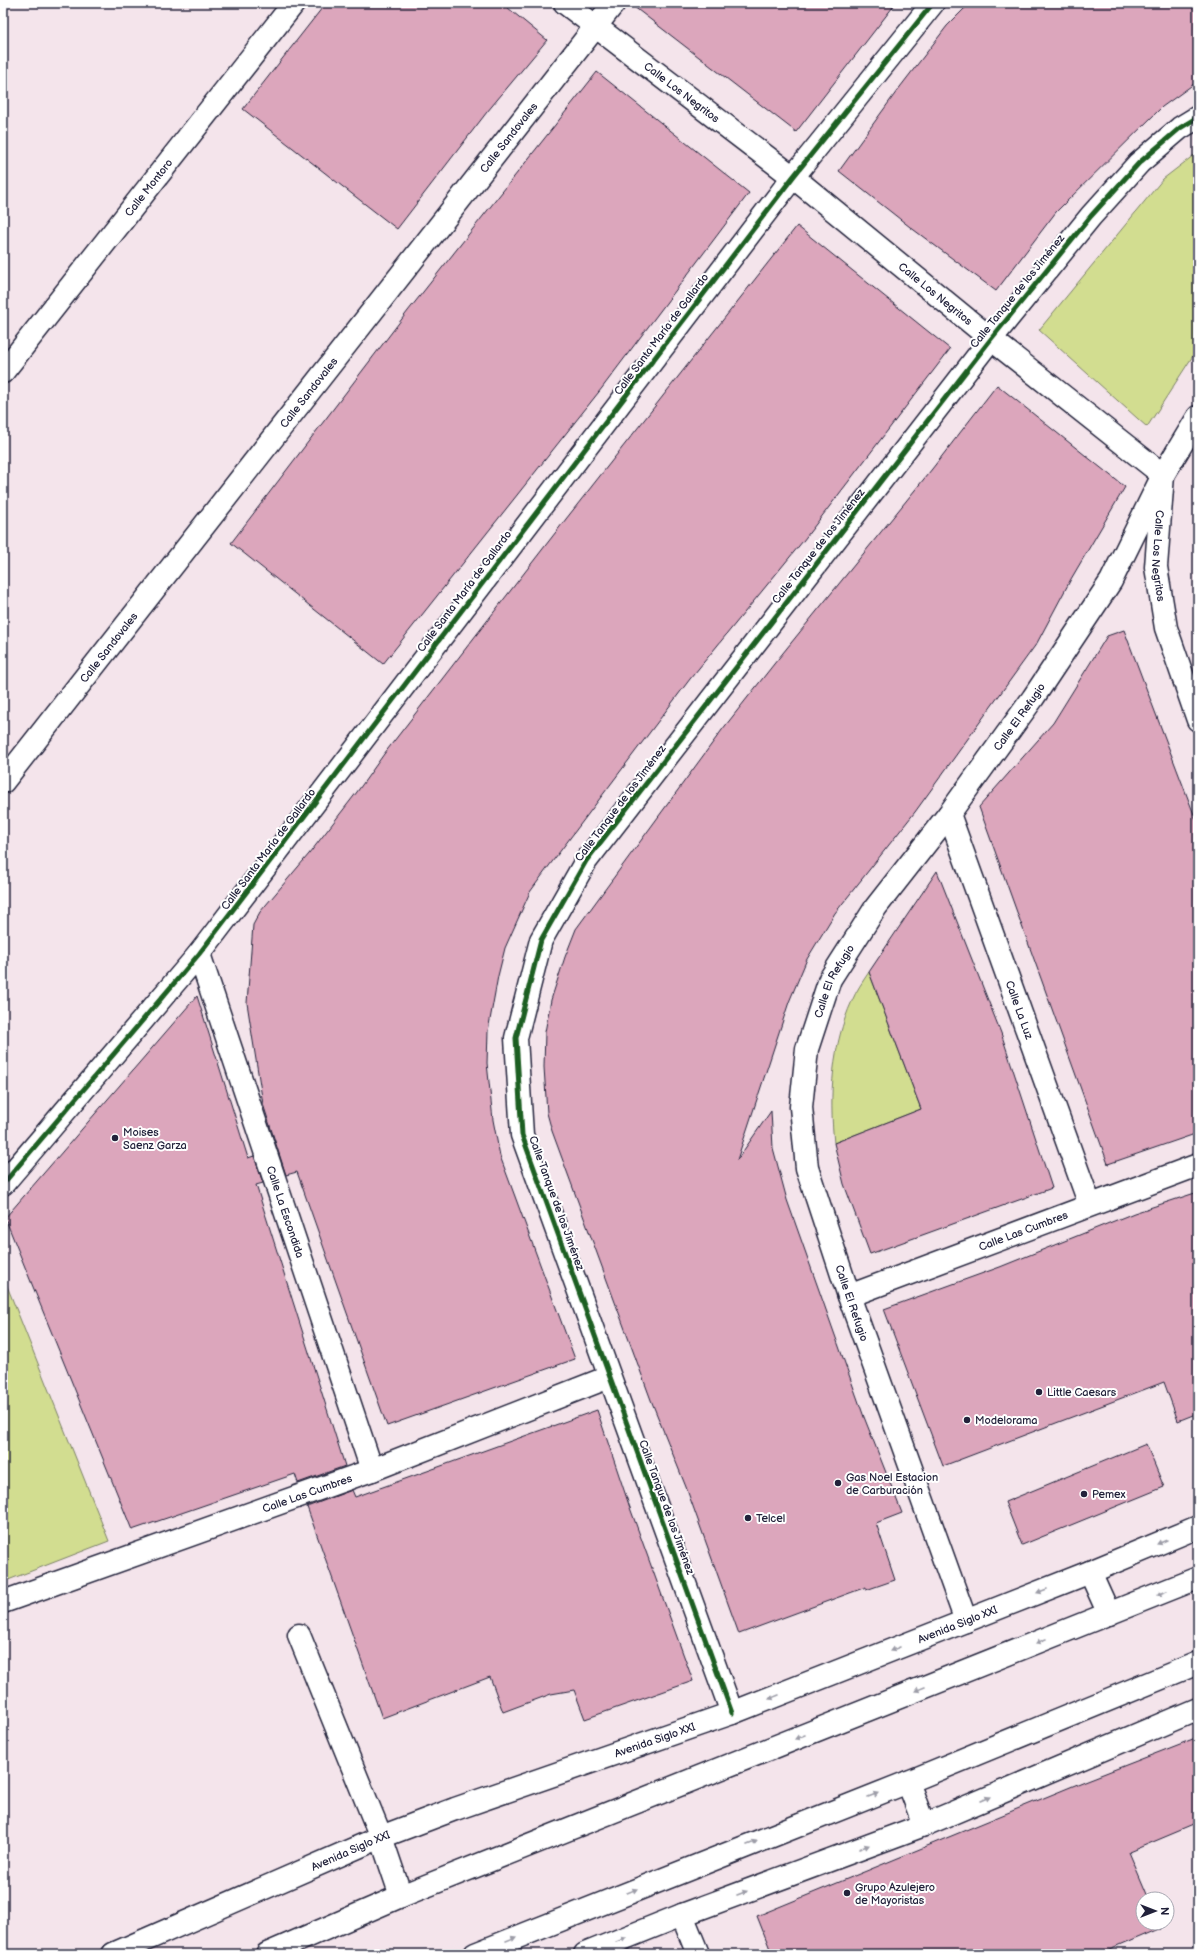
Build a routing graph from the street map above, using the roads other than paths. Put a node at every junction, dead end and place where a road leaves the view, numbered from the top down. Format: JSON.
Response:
{"nodes":[{"id":1,"x":294,"y":3,"type":"edge"},
{"id":2,"x":566,"y":3,"type":"edge"},
{"id":3,"x":614,"y":3,"type":"edge"},
{"id":4,"x":933,"y":3,"type":"edge"},
{"id":5,"x":597,"y":26,"type":"junction"},
{"id":6,"x":1198,"y":116,"type":"edge"},
{"id":7,"x":793,"y":177,"type":"junction"},
{"id":8,"x":991,"y":339,"type":"junction"},
{"id":9,"x":3,"y":372,"type":"edge"},
{"id":10,"x":1198,"y":417,"type":"edge"},
{"id":11,"x":1163,"y":475,"type":"junction"},
{"id":12,"x":1198,"y":720,"type":"edge"},
{"id":13,"x":3,"y":782,"type":"edge"},
{"id":14,"x":949,"y":814,"type":"junction"},
{"id":15,"x":199,"y":954,"type":"junction"},
{"id":16,"x":1198,"y":1165,"type":"edge"},
{"id":17,"x":3,"y":1184,"type":"edge"},
{"id":18,"x":1090,"y":1205,"type":"junction"},
{"id":19,"x":849,"y":1296,"type":"junction"},
{"id":20,"x":609,"y":1377,"type":"junction"},
{"id":21,"x":372,"y":1470,"type":"junction"},
{"id":22,"x":1198,"y":1527,"type":"edge"},
{"id":23,"x":1090,"y":1572,"type":"junction"},
{"id":24,"x":1198,"y":1578,"type":"edge"},
{"id":25,"x":3,"y":1602,"type":"edge"},
{"id":26,"x":1109,"y":1614,"type":"junction"},
{"id":27,"x":966,"y":1620,"type":"junction"},
{"id":28,"x":300,"y":1635,"type":"dead end"},
{"id":29,"x":1198,"y":1663,"type":"edge"},
{"id":30,"x":1198,"y":1709,"type":"edge"},
{"id":31,"x":732,"y":1713,"type":"junction"},
{"id":32,"x":908,"y":1782,"type":"junction"},
{"id":33,"x":924,"y":1825,"type":"junction"},
{"id":34,"x":381,"y":1837,"type":"junction"},
{"id":35,"x":401,"y":1896,"type":"junction"},
{"id":36,"x":682,"y":1915,"type":"junction"},
{"id":37,"x":113,"y":1954,"type":"edge"},
{"id":38,"x":267,"y":1954,"type":"edge"},
{"id":39,"x":475,"y":1954,"type":"edge"},
{"id":40,"x":585,"y":1954,"type":"edge"},
{"id":41,"x":698,"y":1954,"type":"edge"}],
"edges":[{"from":1,"to":9,"type":"main road","name":"Calle Montoro"},
{"from":2,"to":5,"type":"main road","name":"Calle Los Negritos"},
{"from":3,"to":5,"type":"main road","name":"Calle Sandovales"},
{"from":4,"to":7,"type":"main road","name":"Calle Santa María de Gallardo"},
{"from":5,"to":7,"type":"main road","name":"Calle Los Negritos"},
{"from":5,"to":13,"type":"main road","name":"Calle Sandovales"},
{"from":6,"to":8,"type":"main road","name":"Calle Tanque de los Jiménez"},
{"from":7,"to":8,"type":"main road","name":"Calle Los Negritos"},
{"from":7,"to":15,"type":"main road","name":"Calle Santa María de Gallardo"},
{"from":8,"to":11,"type":"main road","name":"Calle Los Negritos"},
{"from":8,"to":20,"type":"main road","name":"Calle Tanque de los Jiménez"},
{"from":10,"to":11,"type":"main road","name":"Calle El Refugio"},
{"from":11,"to":12,"type":"main road","name":"Calle Los Negritos"},
{"from":11,"to":14,"type":"main road","name":"Calle El Refugio"},
{"from":14,"to":18,"type":"main road","name":"Calle La Luz"},
{"from":14,"to":19,"type":"main road","name":"Calle El Refugio"},
{"from":15,"to":17,"type":"main road","name":"Calle Santa María de Gallardo"},
{"from":15,"to":21,"type":"main road","name":"Calle La Escondida"},
{"from":16,"to":18,"type":"main road","name":"Calle Las Cumbres"},
{"from":18,"to":19,"type":"main road","name":"Calle Las Cumbres"},
{"from":19,"to":27,"type":"main road","name":"Calle El Refugio"},
{"from":20,"to":21,"type":"main road","name":"Calle Las Cumbres"},
{"from":20,"to":31,"type":"main road","name":"Calle Tanque de los Jiménez"},
{"from":21,"to":25,"type":"main road","name":"Calle Las Cumbres"},
{"from":22,"to":23,"type":"main road","name":"Avenida Siglo XXI","one_way":true},
{"from":23,"to":26,"type":"main road"},
{"from":23,"to":27,"type":"main road","name":"Avenida Siglo XXI","one_way":true},
{"from":24,"to":26,"type":"main road","one_way":true},
{"from":26,"to":35,"type":"main road","one_way":true},
{"from":27,"to":31,"type":"main road","name":"Avenida Siglo XXI","one_way":true},
{"from":28,"to":34,"type":"main road"},
{"from":29,"to":32,"type":"main road"},
{"from":33,"to":30,"type":"main road","one_way":true},
{"from":31,"to":34,"type":"main road","name":"Avenida Siglo XXI"},
{"from":32,"to":33,"type":"main road"},
{"from":39,"to":32,"type":"main road","one_way":true},
{"from":36,"to":33,"type":"main road","one_way":true},
{"from":34,"to":35,"type":"main road"},
{"from":34,"to":37,"type":"main road","name":"Avenida Siglo XXI"},
{"from":35,"to":38,"type":"main road"},
{"from":40,"to":36,"type":"main road","one_way":true},
{"from":36,"to":41,"type":"main road"}]}
